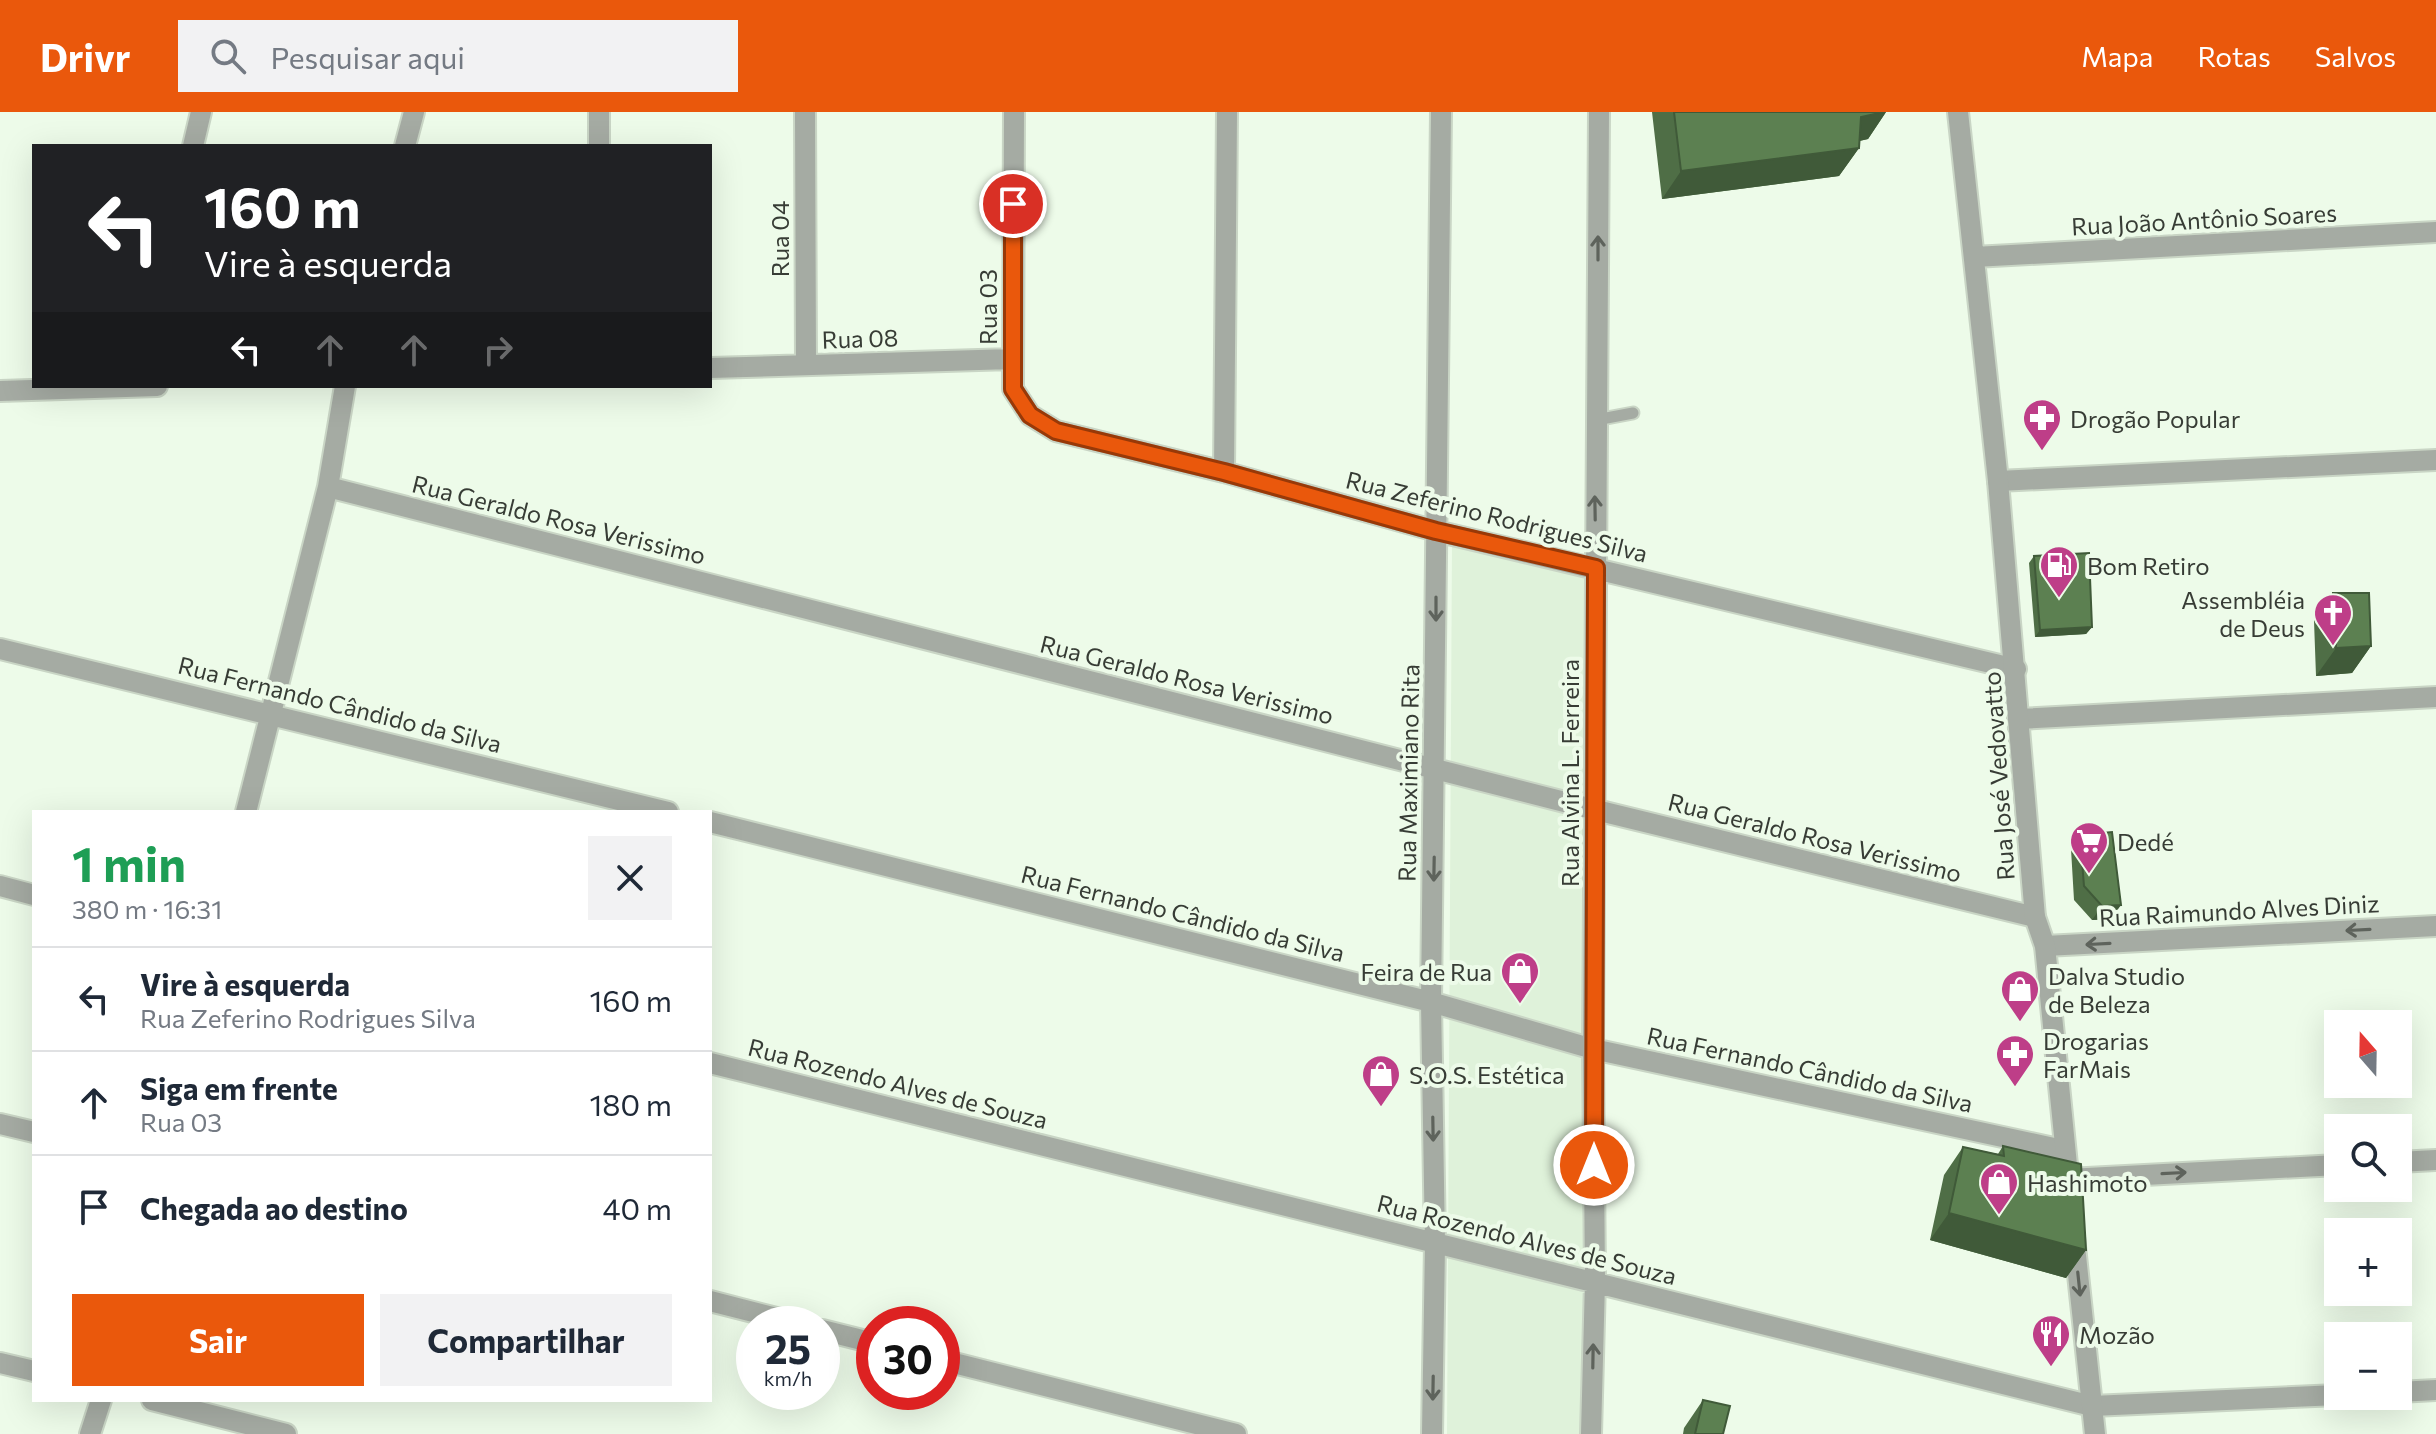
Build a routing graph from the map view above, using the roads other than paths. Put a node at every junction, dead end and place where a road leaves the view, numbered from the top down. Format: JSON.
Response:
{"nodes":[{"id":1,"x":201,"y":112,"type":"edge"},
{"id":2,"x":414,"y":112,"type":"edge"},
{"id":3,"x":599,"y":112,"type":"edge"},
{"id":4,"x":805,"y":112,"type":"edge"},
{"id":5,"x":1014,"y":112,"type":"edge"},
{"id":6,"x":1227,"y":112,"type":"edge"},
{"id":7,"x":1441,"y":112,"type":"edge"},
{"id":8,"x":1599,"y":112,"type":"edge"},
{"id":9,"x":1958,"y":112,"type":"edge"},
{"id":10,"x":193,"y":144,"type":"edge"},
{"id":11,"x":406,"y":144,"type":"edge"},
{"id":12,"x":599,"y":144,"type":"edge"},
{"id":13,"x":2436,"y":232,"type":"edge"},
{"id":14,"x":1974,"y":257,"type":"junction"},
{"id":15,"x":1012,"y":359,"type":"junction"},
{"id":16,"x":806,"y":365,"type":"junction"},
{"id":17,"x":712,"y":368,"type":"edge"},
{"id":18,"x":79,"y":388,"type":"edge"},
{"id":19,"x":345,"y":388,"type":"edge"},
{"id":20,"x":0,"y":391,"type":"edge"},
{"id":21,"x":1633,"y":413,"type":"dead end"},
{"id":22,"x":1596,"y":420,"type":"junction"},
{"id":23,"x":2436,"y":460,"type":"edge"},
{"id":24,"x":1224,"y":472,"type":"junction"},
{"id":25,"x":1998,"y":481,"type":"junction"},
{"id":26,"x":328,"y":487,"type":"junction"},
{"id":27,"x":1436,"y":531,"type":"junction"},
{"id":28,"x":1596,"y":568,"type":"junction"},
{"id":29,"x":0,"y":649,"type":"edge"},
{"id":30,"x":2016,"y":669,"type":"junction"},
{"id":31,"x":2436,"y":697,"type":"edge"},
{"id":32,"x":272,"y":714,"type":"junction"},
{"id":33,"x":2018,"y":719,"type":"junction"},
{"id":34,"x":1435,"y":769,"type":"junction"},
{"id":35,"x":247,"y":810,"type":"edge"},
{"id":36,"x":660,"y":810,"type":"edge"},
{"id":37,"x":1596,"y":810,"type":"junction"},
{"id":38,"x":712,"y":822,"type":"edge"},
{"id":39,"x":0,"y":886,"type":"edge"},
{"id":40,"x":32,"y":894,"type":"edge"},
{"id":41,"x":2035,"y":917,"type":"junction"},
{"id":42,"x":2436,"y":926,"type":"edge"},
{"id":43,"x":2045,"y":946,"type":"junction"},
{"id":44,"x":1431,"y":1002,"type":"junction"},
{"id":45,"x":1593,"y":1049,"type":"junction"},
{"id":46,"x":712,"y":1063,"type":"edge"},
{"id":47,"x":0,"y":1124,"type":"edge"},
{"id":48,"x":32,"y":1132,"type":"edge"},
{"id":49,"x":2063,"y":1150,"type":"junction"},
{"id":50,"x":2436,"y":1160,"type":"edge"},
{"id":51,"x":2412,"y":1161,"type":"edge"},
{"id":52,"x":2324,"y":1166,"type":"edge"},
{"id":53,"x":2068,"y":1179,"type":"junction"},
{"id":54,"x":1435,"y":1244,"type":"junction"},
{"id":55,"x":1595,"y":1281,"type":"junction"},
{"id":56,"x":712,"y":1302,"type":"edge"},
{"id":57,"x":736,"y":1308,"type":"edge"},
{"id":58,"x":0,"y":1363,"type":"edge"},
{"id":59,"x":960,"y":1365,"type":"edge"},
{"id":60,"x":32,"y":1371,"type":"edge"},
{"id":61,"x":2436,"y":1390,"type":"edge"},
{"id":62,"x":2412,"y":1391,"type":"edge"},
{"id":63,"x":2324,"y":1396,"type":"edge"},
{"id":64,"x":100,"y":1402,"type":"edge"},
{"id":65,"x":160,"y":1402,"type":"edge"},
{"id":66,"x":2092,"y":1406,"type":"junction"},
{"id":67,"x":90,"y":1434,"type":"edge"},
{"id":68,"x":286,"y":1434,"type":"edge"},
{"id":69,"x":1236,"y":1434,"type":"edge"},
{"id":70,"x":1432,"y":1434,"type":"edge"},
{"id":71,"x":1591,"y":1434,"type":"edge"},
{"id":72,"x":2095,"y":1434,"type":"edge"}],
"edges":[{"from":1,"to":10,"type":"street"},
{"from":2,"to":11,"type":"street"},
{"from":3,"to":12,"type":"street"},
{"from":4,"to":16,"type":"street","name":"Rua 04"},
{"from":5,"to":15,"type":"street","name":"Rua 03"},
{"from":6,"to":24,"type":"street"},
{"from":7,"to":27,"type":"street","name":"Rua Maximiano Rita"},
{"from":22,"to":8,"type":"street","name":"Rua Alvina L. Ferreira","one_way":true},
{"from":9,"to":14,"type":"street","name":"Rua José Vedovatto"},
{"from":13,"to":14,"type":"street","name":"Rua João Antônio Soares"},
{"from":14,"to":25,"type":"street","name":"Rua José Vedovatto"},
{"from":15,"to":16,"type":"street","name":"Rua 08"},
{"from":15,"to":24,"type":"street","name":"Rua Zeferino Rodrigues Silva"},
{"from":16,"to":17,"type":"street","name":"Rua 08"},
{"from":18,"to":20,"type":"street"},
{"from":19,"to":26,"type":"street"},
{"from":21,"to":22,"type":"lane"},
{"from":28,"to":22,"type":"street","name":"Rua Alvina L. Ferreira","one_way":true},
{"from":23,"to":25,"type":"street"},
{"from":24,"to":27,"type":"street","name":"Rua Zeferino Rodrigues Silva"},
{"from":25,"to":30,"type":"street","name":"Rua José Vedovatto"},
{"from":26,"to":32,"type":"street"},
{"from":26,"to":34,"type":"street","name":"Rua Geraldo Rosa Verissimo"},
{"from":27,"to":28,"type":"street","name":"Rua Zeferino Rodrigues Silva"},
{"from":27,"to":34,"type":"street","name":"Rua Maximiano Rita","one_way":true},
{"from":28,"to":30,"type":"street","name":"Rua Zeferino Rodrigues Silva"},
{"from":28,"to":37,"type":"street","name":"Rua Alvina L. Ferreira"},
{"from":29,"to":32,"type":"street","name":"Rua Fernando Cândido da Silva"},
{"from":30,"to":33,"type":"street","name":"Rua José Vedovatto"},
{"from":31,"to":33,"type":"street"},
{"from":32,"to":35,"type":"street"},
{"from":32,"to":36,"type":"street","name":"Rua Fernando Cândido da Silva"},
{"from":33,"to":41,"type":"street","name":"Rua José Vedovatto"},
{"from":34,"to":37,"type":"street","name":"Rua Geraldo Rosa Verissimo"},
{"from":34,"to":44,"type":"street","name":"Rua Maximiano Rita","one_way":true},
{"from":37,"to":41,"type":"street","name":"Rua Geraldo Rosa Verissimo"},
{"from":37,"to":45,"type":"street","name":"Rua Alvina L. Ferreira"},
{"from":38,"to":44,"type":"street","name":"Rua Fernando Cândido da Silva"},
{"from":39,"to":40,"type":"street"},
{"from":41,"to":43,"type":"street","name":"Rua José Vedovatto"},
{"from":42,"to":43,"type":"street","name":"Rua Raimundo Alves Diniz","one_way":true},
{"from":43,"to":49,"type":"street","name":"Rua José Vedovatto"},
{"from":44,"to":45,"type":"street","name":"Rua Fernando Cândido da Silva"},
{"from":44,"to":54,"type":"street","name":"Rua Maximiano Rita","one_way":true},
{"from":45,"to":49,"type":"street","name":"Rua Fernando Cândido da Silva"},
{"from":45,"to":55,"type":"street","name":"Rua Alvina L. Ferreira"},
{"from":46,"to":54,"type":"street","name":"Rua Rozendo Alves de Souza"},
{"from":47,"to":48,"type":"street"},
{"from":49,"to":53,"type":"street","name":"Rua José Vedovatto"},
{"from":50,"to":51,"type":"street"},
{"from":53,"to":52,"type":"street","one_way":true},
{"from":53,"to":66,"type":"street","name":"Rua José Vedovatto","one_way":true},
{"from":54,"to":55,"type":"street","name":"Rua Rozendo Alves de Souza"},
{"from":54,"to":70,"type":"street","name":"Rua Maximiano Rita","one_way":true},
{"from":55,"to":66,"type":"street","name":"Rua Rozendo Alves de Souza"},
{"from":71,"to":55,"type":"street","name":"Rua Alvina L. Ferreira","one_way":true},
{"from":56,"to":57,"type":"street"},
{"from":58,"to":60,"type":"street"},
{"from":59,"to":69,"type":"street"},
{"from":61,"to":62,"type":"street"},
{"from":63,"to":66,"type":"street","name":"Rua Rozendo Alves de Souza"},
{"from":64,"to":67,"type":"street"},
{"from":65,"to":68,"type":"street"},
{"from":66,"to":72,"type":"street","name":"Rua José Vedovatto"}]}
